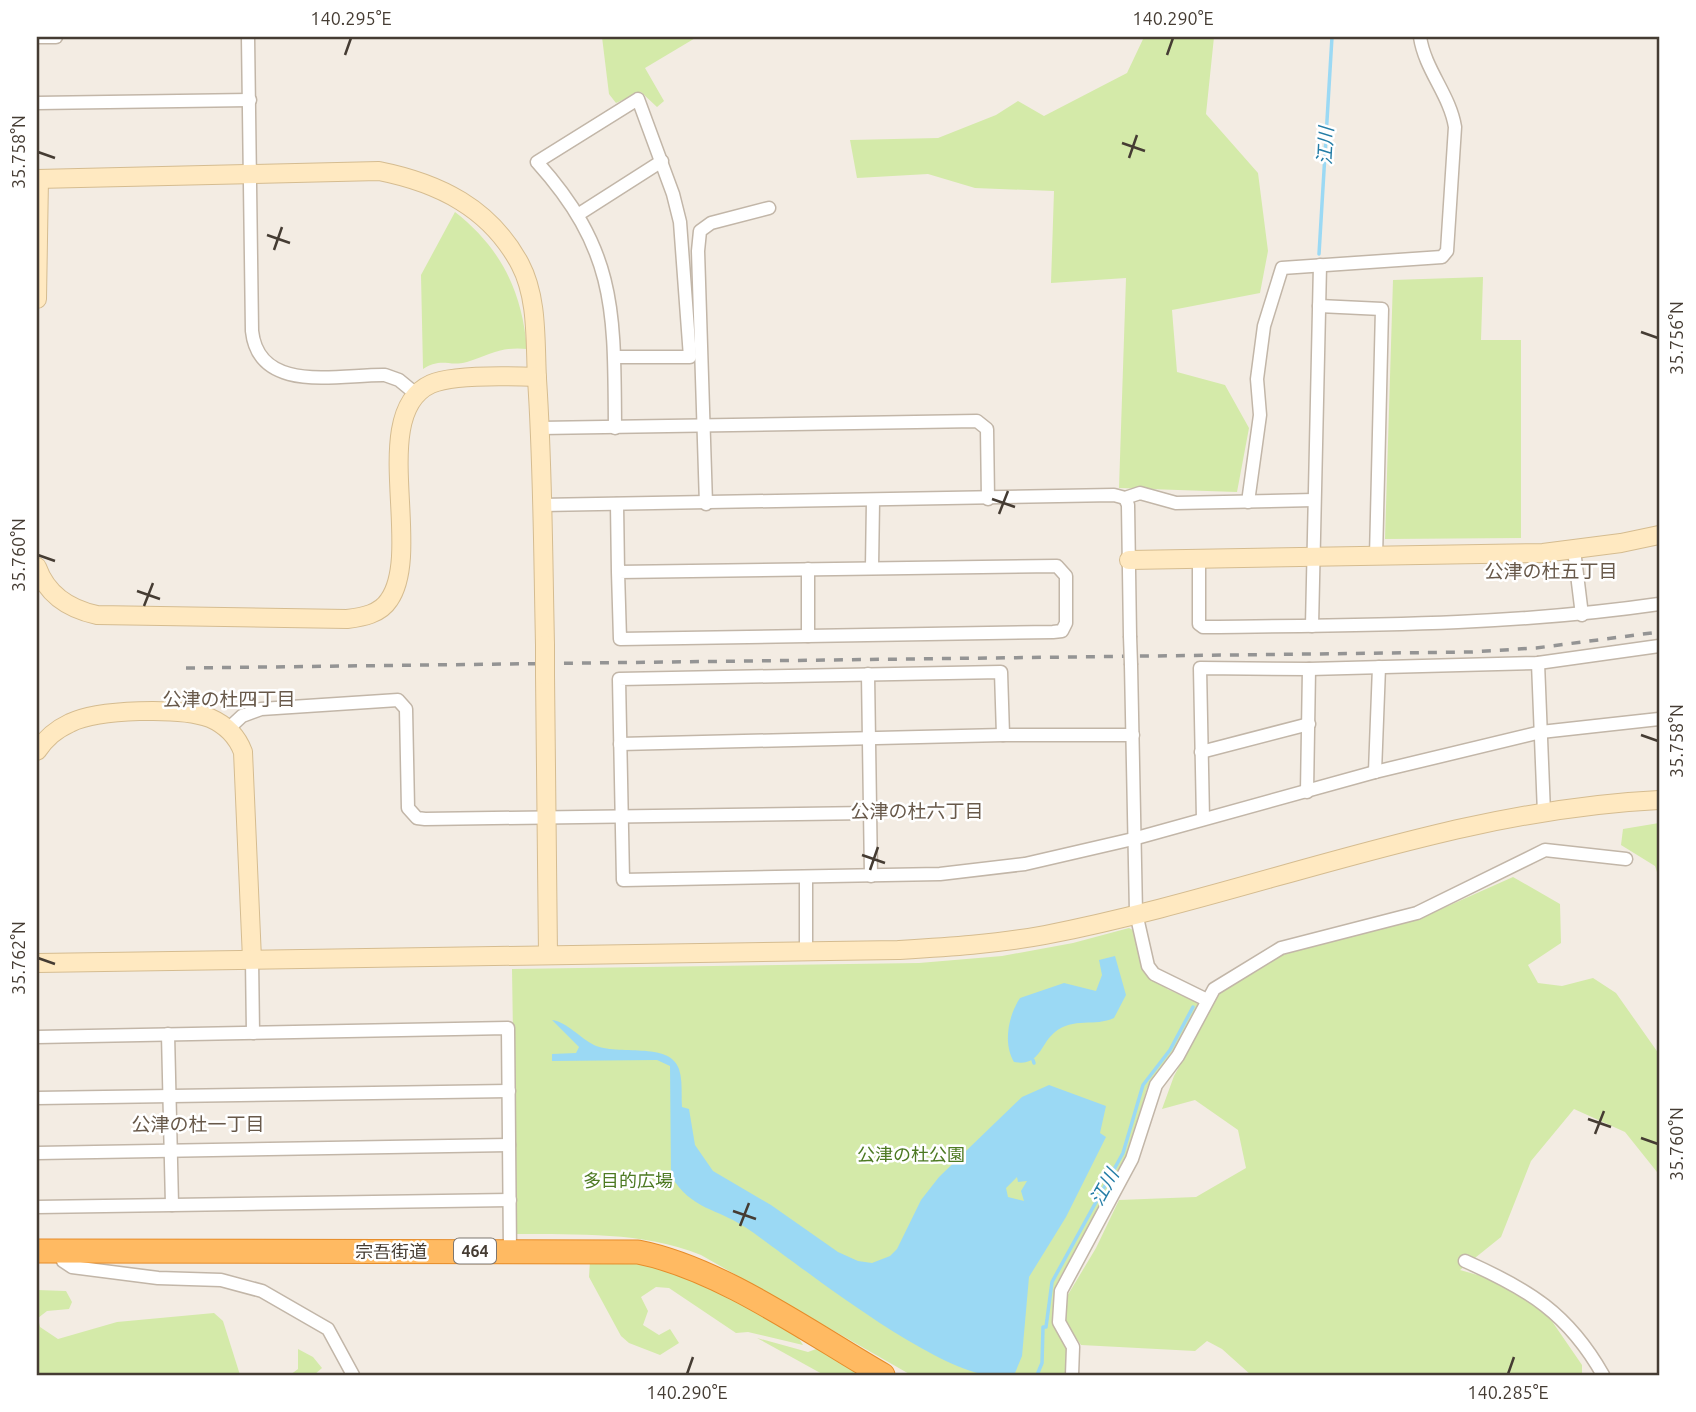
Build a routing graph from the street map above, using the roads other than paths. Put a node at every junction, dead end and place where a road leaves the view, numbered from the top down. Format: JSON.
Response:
{"nodes":[{"id":1,"x":37,"y":37,"type":"edge"},
{"id":2,"x":56,"y":37,"type":"edge"},
{"id":3,"x":248,"y":37,"type":"edge"},
{"id":4,"x":1420,"y":37,"type":"edge"},
{"id":5,"x":250,"y":100,"type":"junction"},
{"id":6,"x":37,"y":103,"type":"edge"},
{"id":7,"x":662,"y":161,"type":"junction"},
{"id":8,"x":251,"y":174,"type":"junction"},
{"id":9,"x":38,"y":179,"type":"edge"},
{"id":10,"x":769,"y":208,"type":"dead end"},
{"id":11,"x":579,"y":214,"type":"junction"},
{"id":12,"x":1320,"y":265,"type":"junction"},
{"id":13,"x":37,"y":299,"type":"edge"},
{"id":14,"x":1319,"y":306,"type":"junction"},
{"id":15,"x":614,"y":357,"type":"junction"},
{"id":16,"x":537,"y":377,"type":"junction"},
{"id":17,"x":416,"y":394,"type":"junction"},
{"id":18,"x":540,"y":428,"type":"junction"},
{"id":19,"x":615,"y":428,"type":"junction"},
{"id":20,"x":705,"y":428,"type":"junction"},
{"id":21,"x":1125,"y":498,"type":"junction"},
{"id":22,"x":988,"y":499,"type":"junction"},
{"id":23,"x":1314,"y":500,"type":"junction"},
{"id":24,"x":873,"y":501,"type":"junction"},
{"id":25,"x":1248,"y":502,"type":"junction"},
{"id":26,"x":617,"y":504,"type":"junction"},
{"id":27,"x":706,"y":504,"type":"junction"},
{"id":28,"x":541,"y":506,"type":"junction"},
{"id":29,"x":1659,"y":535,"type":"edge"},
{"id":30,"x":1574,"y":551,"type":"junction"},
{"id":31,"x":1376,"y":557,"type":"junction"},
{"id":32,"x":1313,"y":558,"type":"junction"},
{"id":33,"x":1129,"y":560,"type":"junction"},
{"id":34,"x":1199,"y":560,"type":"junction"},
{"id":35,"x":37,"y":568,"type":"edge"},
{"id":36,"x":872,"y":568,"type":"junction"},
{"id":37,"x":808,"y":569,"type":"junction"},
{"id":38,"x":618,"y":572,"type":"junction"},
{"id":39,"x":1659,"y":604,"type":"edge"},
{"id":40,"x":1582,"y":615,"type":"junction"},
{"id":41,"x":1312,"y":626,"type":"junction"},
{"id":42,"x":808,"y":636,"type":"junction"},
{"id":43,"x":1659,"y":646,"type":"edge"},
{"id":44,"x":1538,"y":663,"type":"junction"},
{"id":45,"x":1379,"y":667,"type":"junction"},
{"id":46,"x":1309,"y":669,"type":"junction"},
{"id":47,"x":868,"y":674,"type":"junction"},
{"id":48,"x":1659,"y":719,"type":"edge"},
{"id":49,"x":1309,"y":724,"type":"junction"},
{"id":50,"x":228,"y":729,"type":"junction"},
{"id":51,"x":1541,"y":732,"type":"junction"},
{"id":52,"x":1003,"y":735,"type":"junction"},
{"id":53,"x":1133,"y":735,"type":"junction"},
{"id":54,"x":868,"y":739,"type":"junction"},
{"id":55,"x":620,"y":744,"type":"junction"},
{"id":56,"x":37,"y":751,"type":"edge"},
{"id":57,"x":1201,"y":752,"type":"junction"},
{"id":58,"x":1375,"y":772,"type":"junction"},
{"id":59,"x":1307,"y":792,"type":"junction"},
{"id":60,"x":1659,"y":800,"type":"edge"},
{"id":61,"x":870,"y":813,"type":"junction"},
{"id":62,"x":1544,"y":813,"type":"junction"},
{"id":63,"x":622,"y":816,"type":"junction"},
{"id":64,"x":548,"y":817,"type":"junction"},
{"id":65,"x":1203,"y":819,"type":"junction"},
{"id":66,"x":1133,"y":839,"type":"junction"},
{"id":67,"x":1626,"y":859,"type":"dead end"},
{"id":68,"x":871,"y":876,"type":"junction"},
{"id":69,"x":806,"y":877,"type":"junction"},
{"id":70,"x":1136,"y":914,"type":"junction"},
{"id":71,"x":806,"y":951,"type":"junction"},
{"id":72,"x":548,"y":955,"type":"junction"},
{"id":73,"x":252,"y":959,"type":"junction"},
{"id":74,"x":37,"y":963,"type":"edge"},
{"id":75,"x":1207,"y":1000,"type":"junction"},
{"id":76,"x":253,"y":1033,"type":"junction"},
{"id":77,"x":169,"y":1034,"type":"junction"},
{"id":78,"x":37,"y":1037,"type":"edge"},
{"id":79,"x":509,"y":1090,"type":"junction"},
{"id":80,"x":170,"y":1096,"type":"junction"},
{"id":81,"x":37,"y":1098,"type":"edge"},
{"id":82,"x":509,"y":1145,"type":"junction"},
{"id":83,"x":171,"y":1151,"type":"junction"},
{"id":84,"x":37,"y":1153,"type":"edge"},
{"id":85,"x":510,"y":1199,"type":"junction"},
{"id":86,"x":172,"y":1205,"type":"junction"},
{"id":87,"x":37,"y":1207,"type":"edge"},
{"id":88,"x":37,"y":1251,"type":"edge"},
{"id":89,"x":60,"y":1251,"type":"junction"},
{"id":90,"x":510,"y":1252,"type":"junction"},
{"id":91,"x":1465,"y":1261,"type":"dead end"},
{"id":92,"x":353,"y":1375,"type":"edge"},
{"id":93,"x":883,"y":1375,"type":"edge"},
{"id":94,"x":1072,"y":1375,"type":"edge"},
{"id":95,"x":1603,"y":1375,"type":"edge"}],
"edges":[{"from":1,"to":2,"type":"street"},
{"from":3,"to":5,"type":"street"},
{"from":4,"to":12,"type":"street"},
{"from":5,"to":6,"type":"street"},
{"from":5,"to":8,"type":"street"},
{"from":7,"to":11,"type":"street"},
{"from":7,"to":11,"type":"street"},
{"from":7,"to":15,"type":"street"},
{"from":8,"to":9,"type":"street"},
{"from":8,"to":16,"type":"street"},
{"from":8,"to":17,"type":"street"},
{"from":9,"to":13,"type":"street"},
{"from":10,"to":20,"type":"street"},
{"from":11,"to":15,"type":"street"},
{"from":12,"to":14,"type":"street"},
{"from":12,"to":25,"type":"street"},
{"from":14,"to":23,"type":"street"},
{"from":14,"to":31,"type":"street"},
{"from":15,"to":19,"type":"street"},
{"from":16,"to":17,"type":"street"},
{"from":16,"to":18,"type":"street"},
{"from":17,"to":35,"type":"street"},
{"from":18,"to":19,"type":"street"},
{"from":18,"to":28,"type":"street"},
{"from":19,"to":20,"type":"street"},
{"from":20,"to":22,"type":"street"},
{"from":20,"to":27,"type":"street"},
{"from":21,"to":22,"type":"street"},
{"from":21,"to":25,"type":"street"},
{"from":21,"to":33,"type":"street"},
{"from":22,"to":24,"type":"street"},
{"from":23,"to":25,"type":"street"},
{"from":23,"to":32,"type":"street"},
{"from":24,"to":27,"type":"street"},
{"from":24,"to":36,"type":"street"},
{"from":26,"to":27,"type":"street"},
{"from":26,"to":28,"type":"street"},
{"from":26,"to":38,"type":"street"},
{"from":28,"to":64,"type":"street","bridge":true},
{"from":29,"to":30,"type":"street"},
{"from":30,"to":31,"type":"street"},
{"from":30,"to":40,"type":"street"},
{"from":31,"to":32,"type":"street"},
{"from":32,"to":34,"type":"street"},
{"from":32,"to":41,"type":"street"},
{"from":33,"to":34,"type":"street"},
{"from":33,"to":53,"type":"street","bridge":true},
{"from":34,"to":41,"type":"street"},
{"from":36,"to":37,"type":"street"},
{"from":36,"to":42,"type":"street"},
{"from":37,"to":38,"type":"street"},
{"from":37,"to":42,"type":"street"},
{"from":38,"to":42,"type":"street"},
{"from":39,"to":40,"type":"street"},
{"from":40,"to":41,"type":"street"},
{"from":43,"to":44,"type":"street"},
{"from":44,"to":45,"type":"street"},
{"from":44,"to":51,"type":"street"},
{"from":45,"to":46,"type":"street"},
{"from":45,"to":58,"type":"street"},
{"from":46,"to":49,"type":"street"},
{"from":46,"to":57,"type":"street"},
{"from":47,"to":52,"type":"street"},
{"from":47,"to":54,"type":"street"},
{"from":47,"to":55,"type":"street"},
{"from":48,"to":51,"type":"street"},
{"from":49,"to":57,"type":"street"},
{"from":49,"to":59,"type":"street"},
{"from":50,"to":56,"type":"street"},
{"from":50,"to":64,"type":"street"},
{"from":50,"to":73,"type":"street"},
{"from":51,"to":58,"type":"street"},
{"from":51,"to":62,"type":"street"},
{"from":52,"to":53,"type":"street"},
{"from":52,"to":54,"type":"street"},
{"from":53,"to":66,"type":"street"},
{"from":54,"to":55,"type":"street"},
{"from":54,"to":61,"type":"street"},
{"from":55,"to":63,"type":"street"},
{"from":57,"to":65,"type":"street"},
{"from":58,"to":59,"type":"street"},
{"from":59,"to":65,"type":"street"},
{"from":60,"to":62,"type":"street"},
{"from":61,"to":63,"type":"street"},
{"from":61,"to":68,"type":"street"},
{"from":62,"to":70,"type":"street"},
{"from":63,"to":64,"type":"street"},
{"from":63,"to":69,"type":"street"},
{"from":64,"to":72,"type":"street"},
{"from":65,"to":66,"type":"street"},
{"from":66,"to":68,"type":"street"},
{"from":66,"to":70,"type":"street"},
{"from":67,"to":75,"type":"street"},
{"from":68,"to":69,"type":"street"},
{"from":69,"to":71,"type":"street"},
{"from":70,"to":71,"type":"street"},
{"from":70,"to":75,"type":"street"},
{"from":71,"to":72,"type":"street"},
{"from":72,"to":73,"type":"street"},
{"from":73,"to":74,"type":"street"},
{"from":73,"to":76,"type":"street"},
{"from":75,"to":94,"type":"street"},
{"from":76,"to":77,"type":"street"},
{"from":76,"to":79,"type":"street"},
{"from":77,"to":78,"type":"street"},
{"from":77,"to":80,"type":"street"},
{"from":79,"to":80,"type":"street"},
{"from":79,"to":82,"type":"street"},
{"from":80,"to":81,"type":"street"},
{"from":80,"to":83,"type":"street"},
{"from":82,"to":83,"type":"street"},
{"from":82,"to":85,"type":"street"},
{"from":83,"to":84,"type":"street"},
{"from":83,"to":86,"type":"street"},
{"from":85,"to":86,"type":"street"},
{"from":85,"to":90,"type":"street"},
{"from":86,"to":87,"type":"street"},
{"from":88,"to":89,"type":"highway","name":"宗吾街道","number":"464"},
{"from":89,"to":90,"type":"highway","name":"宗吾街道","number":"464"},
{"from":89,"to":92,"type":"street"},
{"from":90,"to":93,"type":"highway","name":"宗吾街道","number":"464"},
{"from":91,"to":95,"type":"street"}]}
